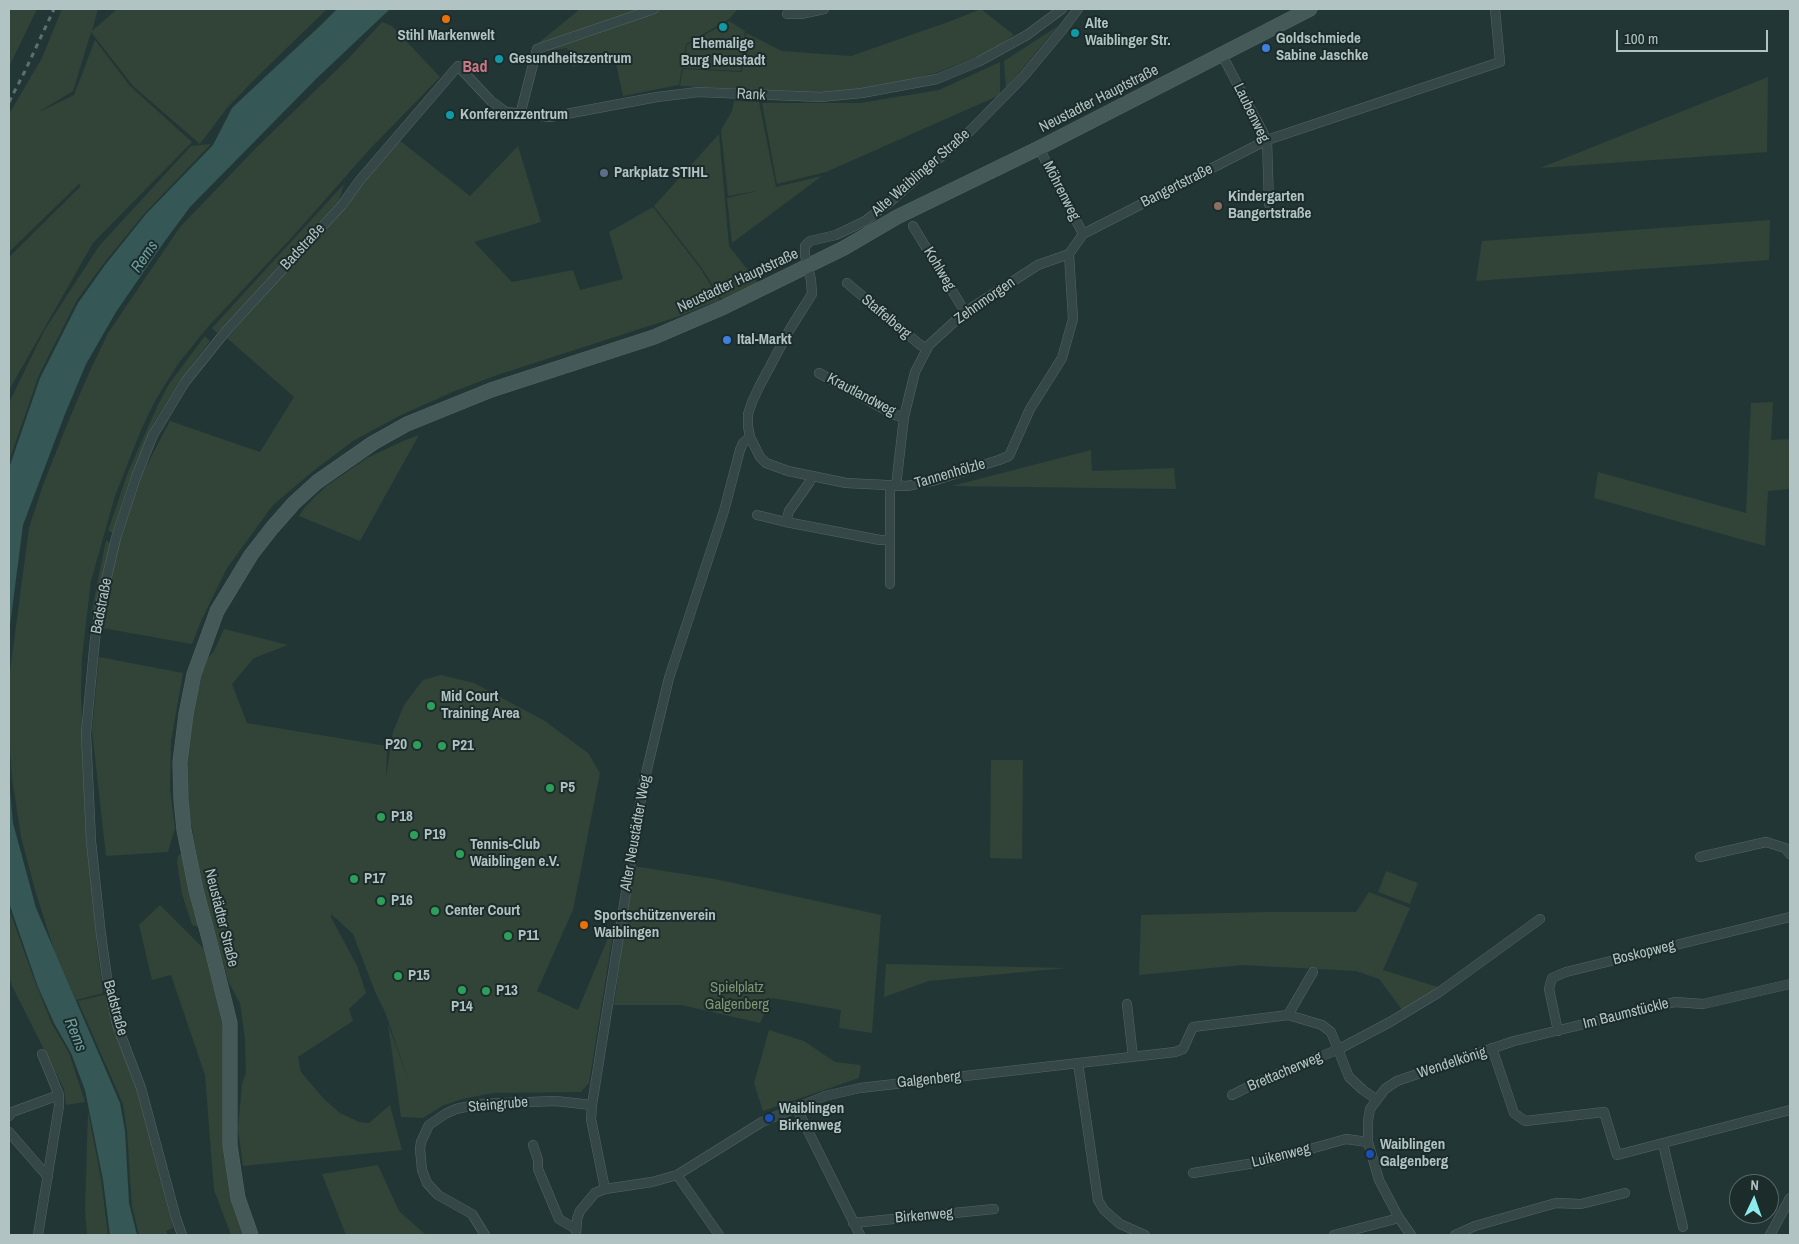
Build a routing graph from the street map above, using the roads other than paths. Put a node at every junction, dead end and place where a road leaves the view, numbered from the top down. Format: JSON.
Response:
{"nodes":[{"id":1,"x":654,"y":9,"type":"edge"},
{"id":2,"x":824,"y":9,"type":"edge"},
{"id":3,"x":1062,"y":9,"type":"edge"},
{"id":4,"x":1078,"y":9,"type":"edge"},
{"id":5,"x":1310,"y":9,"type":"edge"},
{"id":6,"x":1495,"y":9,"type":"edge"},
{"id":7,"x":787,"y":14,"type":"dead end"},
{"id":8,"x":1222,"y":55,"type":"junction"},
{"id":9,"x":447,"y":78,"type":"joint"},
{"id":10,"x":520,"y":115,"type":"junction"},
{"id":11,"x":1267,"y":140,"type":"junction"},
{"id":12,"x":1039,"y":148,"type":"junction"},
{"id":13,"x":1269,"y":204,"type":"dead end"},
{"id":14,"x":913,"y":226,"type":"dead end"},
{"id":15,"x":1083,"y":234,"type":"junction"},
{"id":16,"x":1070,"y":254,"type":"junction"},
{"id":17,"x":808,"y":266,"type":"junction"},
{"id":18,"x":847,"y":283,"type":"dead end"},
{"id":19,"x":965,"y":312,"type":"junction"},
{"id":20,"x":927,"y":349,"type":"junction"},
{"id":21,"x":819,"y":372,"type":"dead end"},
{"id":22,"x":904,"y":416,"type":"junction"},
{"id":23,"x":750,"y":437,"type":"junction"},
{"id":24,"x":812,"y":476,"type":"junction"},
{"id":25,"x":893,"y":486,"type":"junction"},
{"id":26,"x":757,"y":515,"type":"dead end"},
{"id":27,"x":786,"y":522,"type":"junction"},
{"id":28,"x":890,"y":540,"type":"junction"},
{"id":29,"x":890,"y":584,"type":"dead end"},
{"id":30,"x":217,"y":611,"type":"joint"},
{"id":31,"x":1790,"y":854,"type":"edge"},
{"id":32,"x":1700,"y":857,"type":"dead end"},
{"id":33,"x":1790,"y":917,"type":"edge"},
{"id":34,"x":1540,"y":919,"type":"dead end"},
{"id":35,"x":1313,"y":972,"type":"dead end"},
{"id":36,"x":1790,"y":984,"type":"edge"},
{"id":37,"x":1127,"y":1004,"type":"dead end"},
{"id":38,"x":1288,"y":1014,"type":"junction"},
{"id":39,"x":1558,"y":1031,"type":"junction"},
{"id":40,"x":1492,"y":1048,"type":"junction"},
{"id":41,"x":1339,"y":1049,"type":"junction"},
{"id":42,"x":42,"y":1054,"type":"dead end"},
{"id":43,"x":1133,"y":1057,"type":"junction"},
{"id":44,"x":1078,"y":1063,"type":"junction"},
{"id":45,"x":59,"y":1095,"type":"junction"},
{"id":46,"x":1232,"y":1095,"type":"dead end"},
{"id":47,"x":1376,"y":1099,"type":"junction"},
{"id":48,"x":592,"y":1105,"type":"junction"},
{"id":49,"x":796,"y":1107,"type":"junction"},
{"id":50,"x":1790,"y":1110,"type":"edge"},
{"id":51,"x":9,"y":1116,"type":"edge"},
{"id":52,"x":9,"y":1132,"type":"edge"},
{"id":53,"x":1368,"y":1142,"type":"junction"},
{"id":54,"x":1663,"y":1144,"type":"junction"},
{"id":55,"x":533,"y":1145,"type":"dead end"},
{"id":56,"x":1193,"y":1174,"type":"dead end"},
{"id":57,"x":677,"y":1175,"type":"junction"},
{"id":58,"x":48,"y":1177,"type":"junction"},
{"id":59,"x":604,"y":1189,"type":"junction"},
{"id":60,"x":1625,"y":1193,"type":"dead end"},
{"id":61,"x":1790,"y":1198,"type":"edge"},
{"id":62,"x":994,"y":1209,"type":"dead end"},
{"id":63,"x":1399,"y":1218,"type":"junction"},
{"id":64,"x":853,"y":1223,"type":"junction"},
{"id":65,"x":1683,"y":1227,"type":"dead end"},
{"id":66,"x":576,"y":1232,"type":"edge"},
{"id":67,"x":38,"y":1235,"type":"edge"},
{"id":68,"x":182,"y":1235,"type":"edge"},
{"id":69,"x":251,"y":1235,"type":"edge"},
{"id":70,"x":485,"y":1235,"type":"edge"},
{"id":71,"x":719,"y":1235,"type":"edge"},
{"id":72,"x":860,"y":1235,"type":"edge"},
{"id":73,"x":1145,"y":1235,"type":"edge"},
{"id":74,"x":1334,"y":1235,"type":"edge"},
{"id":75,"x":1411,"y":1235,"type":"edge"},
{"id":76,"x":1455,"y":1235,"type":"edge"},
{"id":77,"x":1770,"y":1235,"type":"edge"}],
"edges":[{"from":1,"to":10,"type":"street"},
{"from":2,"to":7,"type":"street"},
{"from":3,"to":10,"type":"street","name":"Rank"},
{"from":4,"to":17,"type":"street","name":"Alte Waiblinger Straße"},
{"from":5,"to":8,"type":"street","name":"Neustadter Hauptstraße"},
{"from":6,"to":11,"type":"street","name":"Bangertstraße"},
{"from":8,"to":11,"type":"street","name":"Laubenweg"},
{"from":8,"to":12,"type":"street","name":"Neustadter Hauptstraße"},
{"from":9,"to":10,"type":"street","name":"Rank"},
{"from":9,"to":68,"type":"street","name":"Badstraße"},
{"from":11,"to":13,"type":"street","name":"Laubenweg"},
{"from":11,"to":15,"type":"street","name":"Bangertstraße"},
{"from":12,"to":15,"type":"street","name":"Möhrenweg"},
{"from":12,"to":17,"type":"street","name":"Neustadter Hauptstraße"},
{"from":14,"to":19,"type":"street","name":"Kohlweg"},
{"from":15,"to":16,"type":"street","name":"Bangertstraße"},
{"from":16,"to":19,"type":"street","name":"Zehnmorgen"},
{"from":16,"to":25,"type":"street","name":"Tannenhölzle"},
{"from":17,"to":23,"type":"street","name":"Alte Waiblinger Straße"},
{"from":17,"to":30,"type":"street","name":"Neustadter Hauptstraße"},
{"from":18,"to":20,"type":"street","name":"Staffelberg"},
{"from":19,"to":20,"type":"street","name":"Zehnmorgen"},
{"from":20,"to":22,"type":"street","name":"Zehnmorgen"},
{"from":21,"to":22,"type":"street","name":"Krautlandweg"},
{"from":22,"to":25,"type":"street","name":"Zehnmorgen"},
{"from":23,"to":24,"type":"street","name":"Tannenhölzle"},
{"from":23,"to":48,"type":"street","name":"Alter Neustädter Weg"},
{"from":24,"to":25,"type":"street","name":"Tannenhölzle"},
{"from":24,"to":27,"type":"street"},
{"from":25,"to":28,"type":"street"},
{"from":26,"to":27,"type":"street"},
{"from":27,"to":28,"type":"street"},
{"from":28,"to":29,"type":"street"},
{"from":30,"to":69,"type":"street","name":"Neustädter Straße"},
{"from":31,"to":32,"type":"street"},
{"from":33,"to":39,"type":"street","name":"Boskopweg"},
{"from":34,"to":41,"type":"street","name":"Brettacherweg"},
{"from":35,"to":38,"type":"street"},
{"from":36,"to":39,"type":"street","name":"Im Baumstückle"},
{"from":37,"to":43,"type":"street"},
{"from":38,"to":41,"type":"street","name":"Brettacherweg"},
{"from":38,"to":43,"type":"street","name":"Brettacherweg"},
{"from":39,"to":40,"type":"street","name":"Im Baumstückle"},
{"from":40,"to":47,"type":"street","name":"Wendelkönig"},
{"from":40,"to":54,"type":"street","name":"Wendelkönig"},
{"from":41,"to":46,"type":"street","name":"Brettacherweg"},
{"from":41,"to":47,"type":"street","name":"Brettacherweg"},
{"from":42,"to":45,"type":"street"},
{"from":43,"to":44,"type":"street","name":"Brettacherweg"},
{"from":44,"to":49,"type":"street","name":"Galgenberg"},
{"from":44,"to":73,"type":"street"},
{"from":45,"to":51,"type":"street"},
{"from":45,"to":58,"type":"street"},
{"from":47,"to":53,"type":"street","name":"Wendelkönig"},
{"from":48,"to":59,"type":"street","name":"Alter Neustädter Weg"},
{"from":48,"to":70,"type":"street","name":"Steingrube"},
{"from":49,"to":57,"type":"street","name":"Galgenberg"},
{"from":49,"to":64,"type":"street"},
{"from":50,"to":54,"type":"street","name":"Wendelkönig"},
{"from":52,"to":58,"type":"street"},
{"from":53,"to":56,"type":"street","name":"Luikenweg"},
{"from":53,"to":63,"type":"street","name":"Wendelkönig"},
{"from":54,"to":65,"type":"street"},
{"from":55,"to":66,"type":"street"},
{"from":57,"to":59,"type":"street","name":"Galgenberg"},
{"from":57,"to":71,"type":"street"},
{"from":58,"to":67,"type":"street"},
{"from":59,"to":66,"type":"street"},
{"from":60,"to":76,"type":"street"},
{"from":61,"to":77,"type":"street"},
{"from":62,"to":64,"type":"street","name":"Birkenweg"},
{"from":63,"to":74,"type":"street"},
{"from":63,"to":75,"type":"street","name":"Wendelkönig"},
{"from":64,"to":72,"type":"street"}]}
